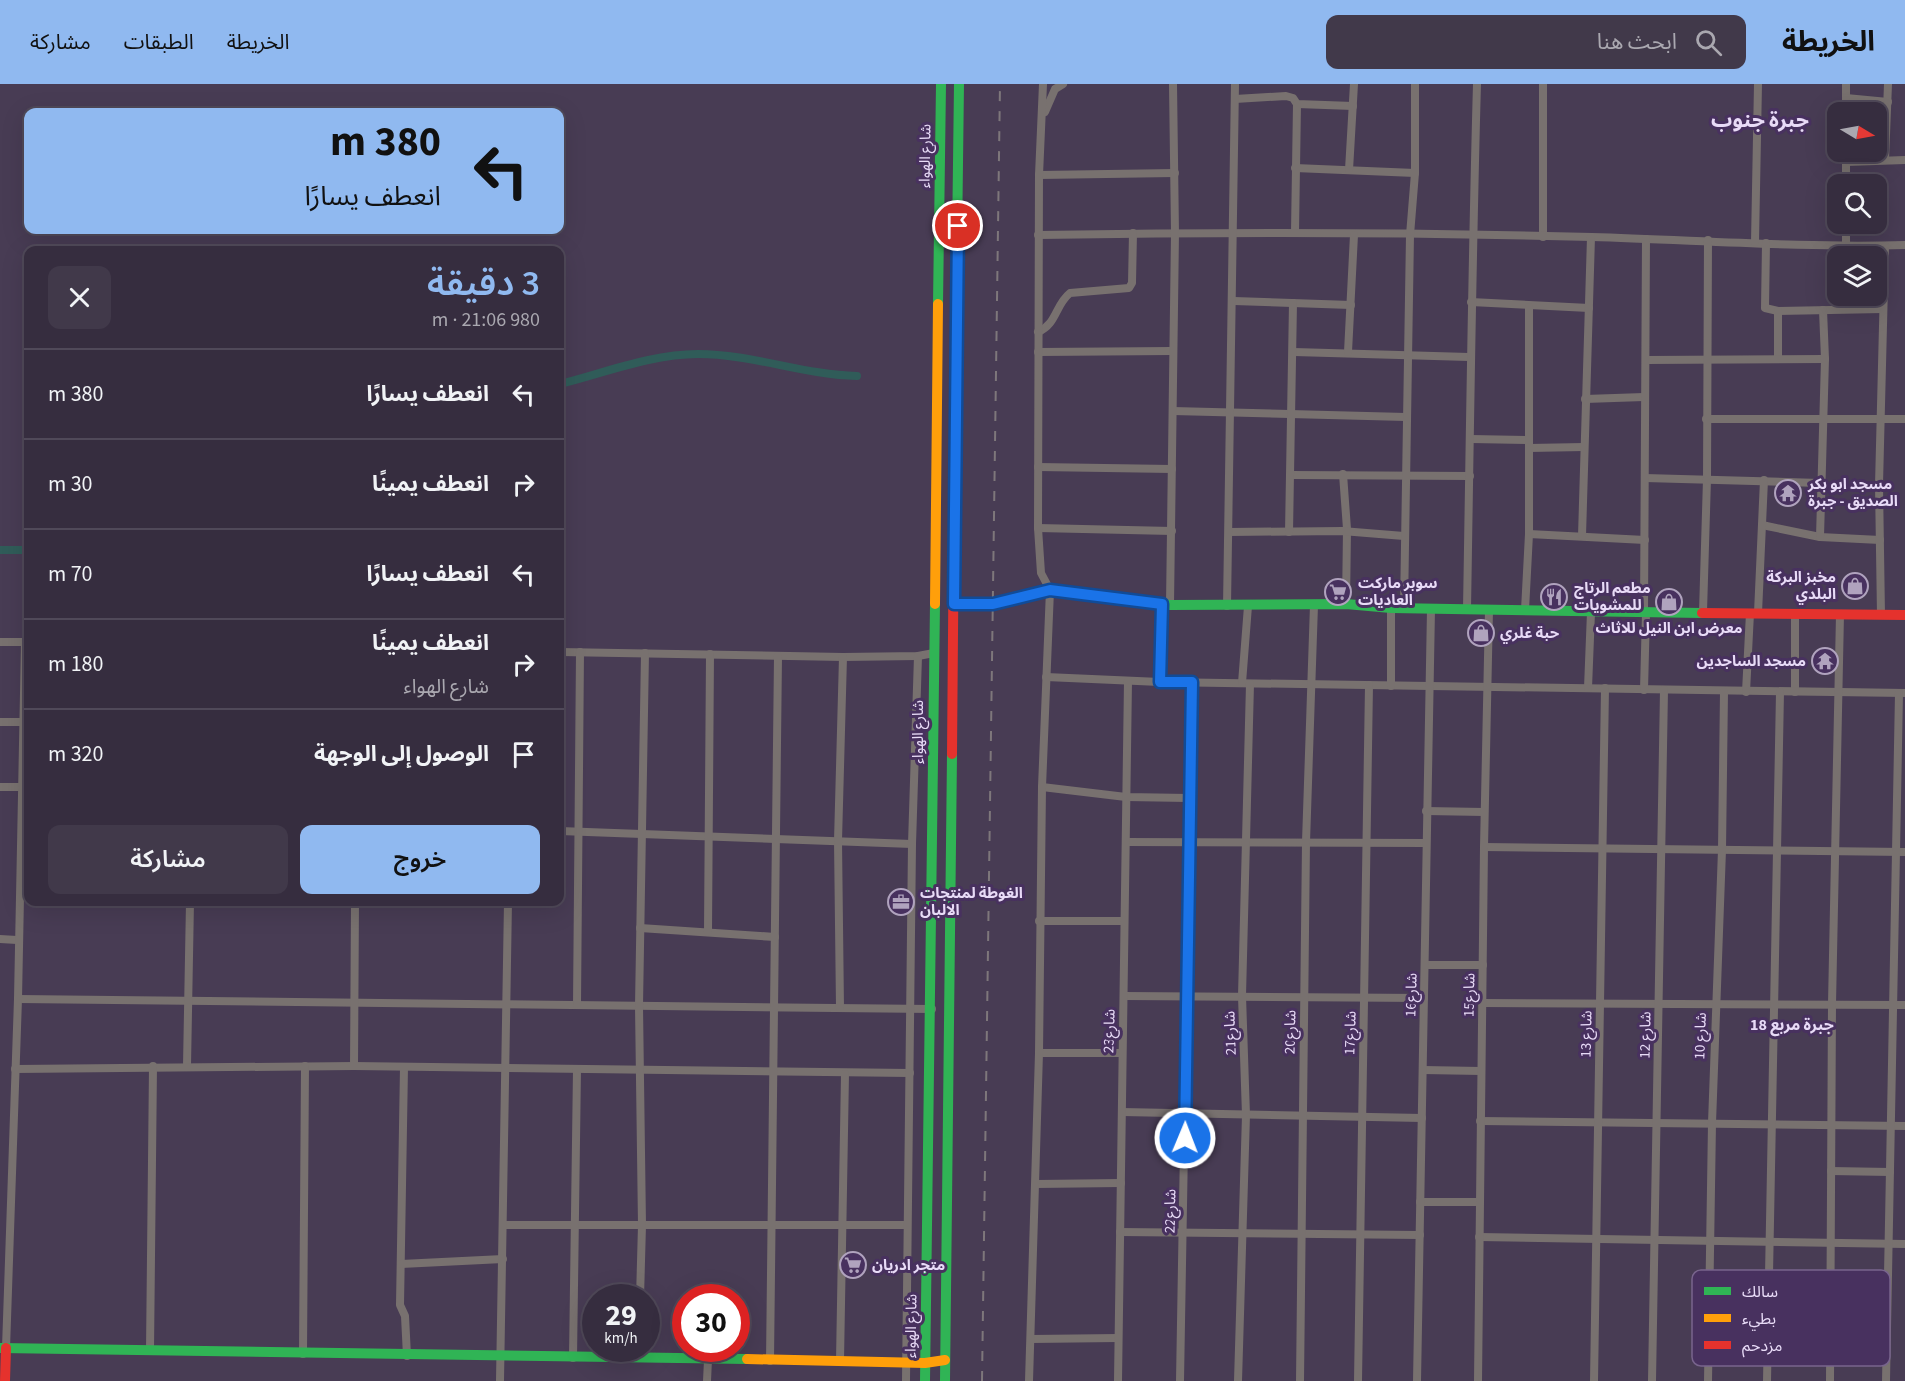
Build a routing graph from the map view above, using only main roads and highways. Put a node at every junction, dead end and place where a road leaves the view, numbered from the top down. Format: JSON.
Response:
{"nodes":[{"id":1,"x":941,"y":84,"type":"edge"},
{"id":2,"x":959,"y":84,"type":"edge"},
{"id":3,"x":954,"y":604,"type":"junction"},
{"id":4,"x":1905,"y":615,"type":"edge"},
{"id":5,"x":3,"y":1348,"type":"edge"},
{"id":6,"x":660,"y":1356,"type":"edge"},
{"id":7,"x":582,"y":1357,"type":"edge"},
{"id":8,"x":945,"y":1360,"type":"junction"},
{"id":9,"x":925,"y":1363,"type":"junction"},
{"id":10,"x":5,"y":1381,"type":"edge"},
{"id":11,"x":925,"y":1381,"type":"edge"},
{"id":12,"x":945,"y":1381,"type":"edge"}],
"edges":[{"from":1,"to":9,"type":"main road","name":"شارع الهواء"},
{"from":2,"to":3,"type":"main road"},
{"from":3,"to":4,"type":"main road"},
{"from":3,"to":8,"type":"main road"},
{"from":5,"to":7,"type":"main road"},
{"from":5,"to":10,"type":"main road"},
{"from":6,"to":9,"type":"main road"},
{"from":8,"to":9,"type":"main road"},
{"from":8,"to":12,"type":"main road"},
{"from":9,"to":11,"type":"main road","name":"شارع الهواء"}]}
